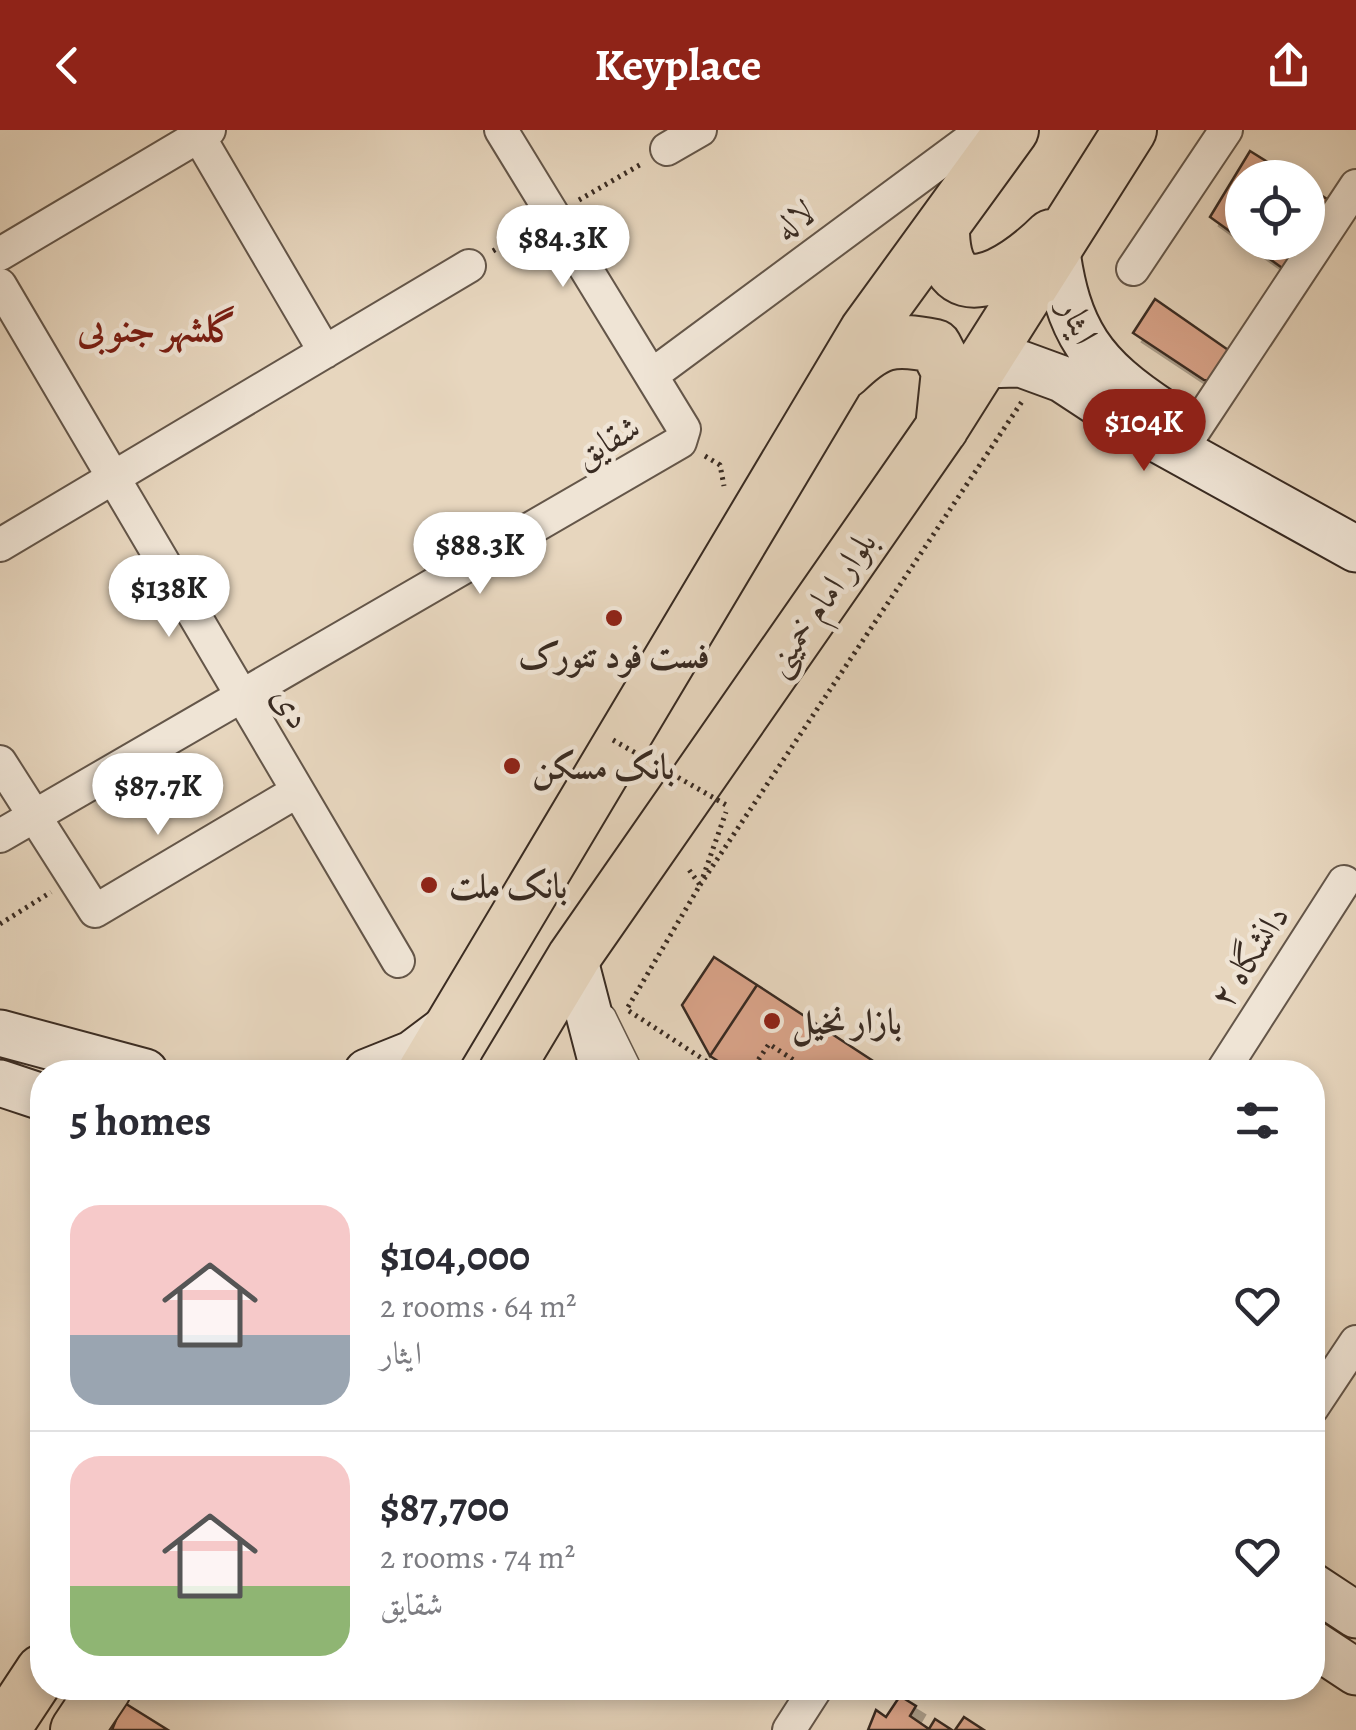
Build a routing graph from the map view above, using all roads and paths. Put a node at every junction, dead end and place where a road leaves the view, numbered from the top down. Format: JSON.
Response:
{"nodes":[{"id":1,"x":501,"y":130,"type":"edge"},
{"id":2,"x":700,"y":130,"type":"edge"},
{"id":3,"x":1130,"y":130,"type":"edge"},
{"id":4,"x":1226,"y":130,"type":"edge"},
{"id":5,"x":201,"y":132,"type":"edge"},
{"id":6,"x":1001,"y":132,"type":"edge"},
{"id":7,"x":667,"y":149,"type":"dead end"},
{"id":8,"x":1356,"y":186,"type":"edge"},
{"id":9,"x":943,"y":225,"type":"junction"},
{"id":10,"x":1068,"y":227,"type":"junction"},
{"id":11,"x":0,"y":254,"type":"edge"},
{"id":12,"x":469,"y":266,"type":"dead end"},
{"id":13,"x":1133,"y":269,"type":"dead end"},
{"id":14,"x":0,"y":284,"type":"edge"},
{"id":15,"x":324,"y":352,"type":"junction"},
{"id":16,"x":982,"y":365,"type":"junction"},
{"id":17,"x":1042,"y":372,"type":"junction"},
{"id":18,"x":652,"y":375,"type":"junction"},
{"id":19,"x":839,"y":378,"type":"junction"},
{"id":20,"x":941,"y":430,"type":"junction"},
{"id":21,"x":1193,"y":432,"type":"junction"},
{"id":22,"x":111,"y":480,"type":"junction"},
{"id":23,"x":1338,"y":538,"type":"edge"},
{"id":24,"x":0,"y":545,"type":"edge"},
{"id":25,"x":241,"y":700,"type":"junction"},
{"id":26,"x":614,"y":740,"type":"dead end"},
{"id":27,"x":0,"y":762,"type":"edge"},
{"id":28,"x":296,"y":792,"type":"junction"},
{"id":29,"x":36,"y":815,"type":"junction"},
{"id":30,"x":661,"y":832,"type":"junction"},
{"id":31,"x":0,"y":836,"type":"edge"},
{"id":32,"x":74,"y":877,"type":"junction"},
{"id":33,"x":1344,"y":882,"type":"dead end"},
{"id":34,"x":700,"y":885,"type":"junction"},
{"id":35,"x":0,"y":924,"type":"edge"},
{"id":36,"x":574,"y":957,"type":"junction"},
{"id":37,"x":398,"y":961,"type":"dead end"},
{"id":38,"x":626,"y":1009,"type":"junction"},
{"id":39,"x":457,"y":1020,"type":"junction"},
{"id":40,"x":0,"y":1033,"type":"edge"},
{"id":41,"x":100,"y":1060,"type":"edge"},
{"id":42,"x":397,"y":1060,"type":"edge"},
{"id":43,"x":432,"y":1060,"type":"edge"},
{"id":44,"x":512,"y":1060,"type":"edge"},
{"id":45,"x":615,"y":1060,"type":"edge"},
{"id":46,"x":617,"y":1060,"type":"edge"},
{"id":47,"x":705,"y":1060,"type":"edge"},
{"id":48,"x":758,"y":1060,"type":"edge"},
{"id":49,"x":794,"y":1060,"type":"edge"},
{"id":50,"x":1230,"y":1060,"type":"edge"},
{"id":51,"x":0,"y":1083,"type":"edge"},
{"id":52,"x":30,"y":1092,"type":"edge"},
{"id":53,"x":1356,"y":1342,"type":"edge"},
{"id":54,"x":1325,"y":1388,"type":"edge"},
{"id":55,"x":1325,"y":1594,"type":"edge"},
{"id":56,"x":1356,"y":1614,"type":"edge"},
{"id":57,"x":1325,"y":1652,"type":"edge"},
{"id":58,"x":1356,"y":1672,"type":"edge"},
{"id":59,"x":30,"y":1688,"type":"edge"},
{"id":60,"x":97,"y":1700,"type":"edge"},
{"id":61,"x":808,"y":1700,"type":"edge"},
{"id":62,"x":3,"y":1730,"type":"edge"},
{"id":63,"x":78,"y":1730,"type":"edge"},
{"id":64,"x":789,"y":1730,"type":"edge"}],
"edges":[{"from":1,"to":18,"type":"street"},
{"from":2,"to":7,"type":"street"},
{"from":3,"to":10,"type":"main road","name":"بلوار امام خمینی"},
{"from":4,"to":13,"type":"street"},
{"from":5,"to":11,"type":"street"},
{"from":5,"to":15,"type":"street"},
{"from":6,"to":9,"type":"main road"},
{"from":6,"to":18,"type":"street","name":"لاله"},
{"from":8,"to":21,"type":"street"},
{"from":9,"to":10,"type":"main road"},
{"from":9,"to":19,"type":"main road"},
{"from":10,"to":16,"type":"main road","name":"بلوار امام خمینی"},
{"from":10,"to":21,"type":"street","name":"ایثار"},
{"from":12,"to":15,"type":"street"},
{"from":14,"to":22,"type":"street","name":"دی"},
{"from":15,"to":22,"type":"street"},
{"from":16,"to":17,"type":"street","name":"ایثار"},
{"from":16,"to":20,"type":"main road","name":"بلوار امام خمینی"},
{"from":17,"to":23,"type":"street","name":"ایثار"},
{"from":17,"to":34,"type":"path"},
{"from":18,"to":25,"type":"street","name":"شقایق"},
{"from":19,"to":20,"type":"main road"},
{"from":19,"to":39,"type":"main road"},
{"from":20,"to":30,"type":"main road","name":"بلوار امام خمینی"},
{"from":21,"to":23,"type":"street","name":"ایثار"},
{"from":22,"to":24,"type":"street"},
{"from":22,"to":25,"type":"street","name":"دی"},
{"from":25,"to":28,"type":"street","name":"دی"},
{"from":25,"to":29,"type":"street","name":"شقایق"},
{"from":26,"to":34,"type":"path","bridge":true},
{"from":27,"to":29,"type":"street"},
{"from":28,"to":32,"type":"street"},
{"from":28,"to":37,"type":"street","name":"دی"},
{"from":29,"to":31,"type":"street","name":"شقایق"},
{"from":29,"to":32,"type":"street"},
{"from":30,"to":34,"type":"path"},
{"from":30,"to":36,"type":"main road","name":"بلوار امام خمینی"},
{"from":32,"to":35,"type":"path"},
{"from":33,"to":50,"type":"street","name":"دانشگاه ۲"},
{"from":34,"to":38,"type":"path"},
{"from":36,"to":44,"type":"main road","name":"بلوار امام خمینی"},
{"from":36,"to":45,"type":"street"},
{"from":38,"to":46,"type":"path"},
{"from":38,"to":47,"type":"path"},
{"from":39,"to":42,"type":"street"},
{"from":39,"to":43,"type":"main road"},
{"from":40,"to":41,"type":"street"},
{"from":48,"to":49,"type":"path"},
{"from":51,"to":52,"type":"street"},
{"from":53,"to":54,"type":"street"},
{"from":55,"to":56,"type":"street"},
{"from":57,"to":58,"type":"street"},
{"from":59,"to":62,"type":"main road"},
{"from":60,"to":63,"type":"main road"},
{"from":61,"to":64,"type":"street"}]}
